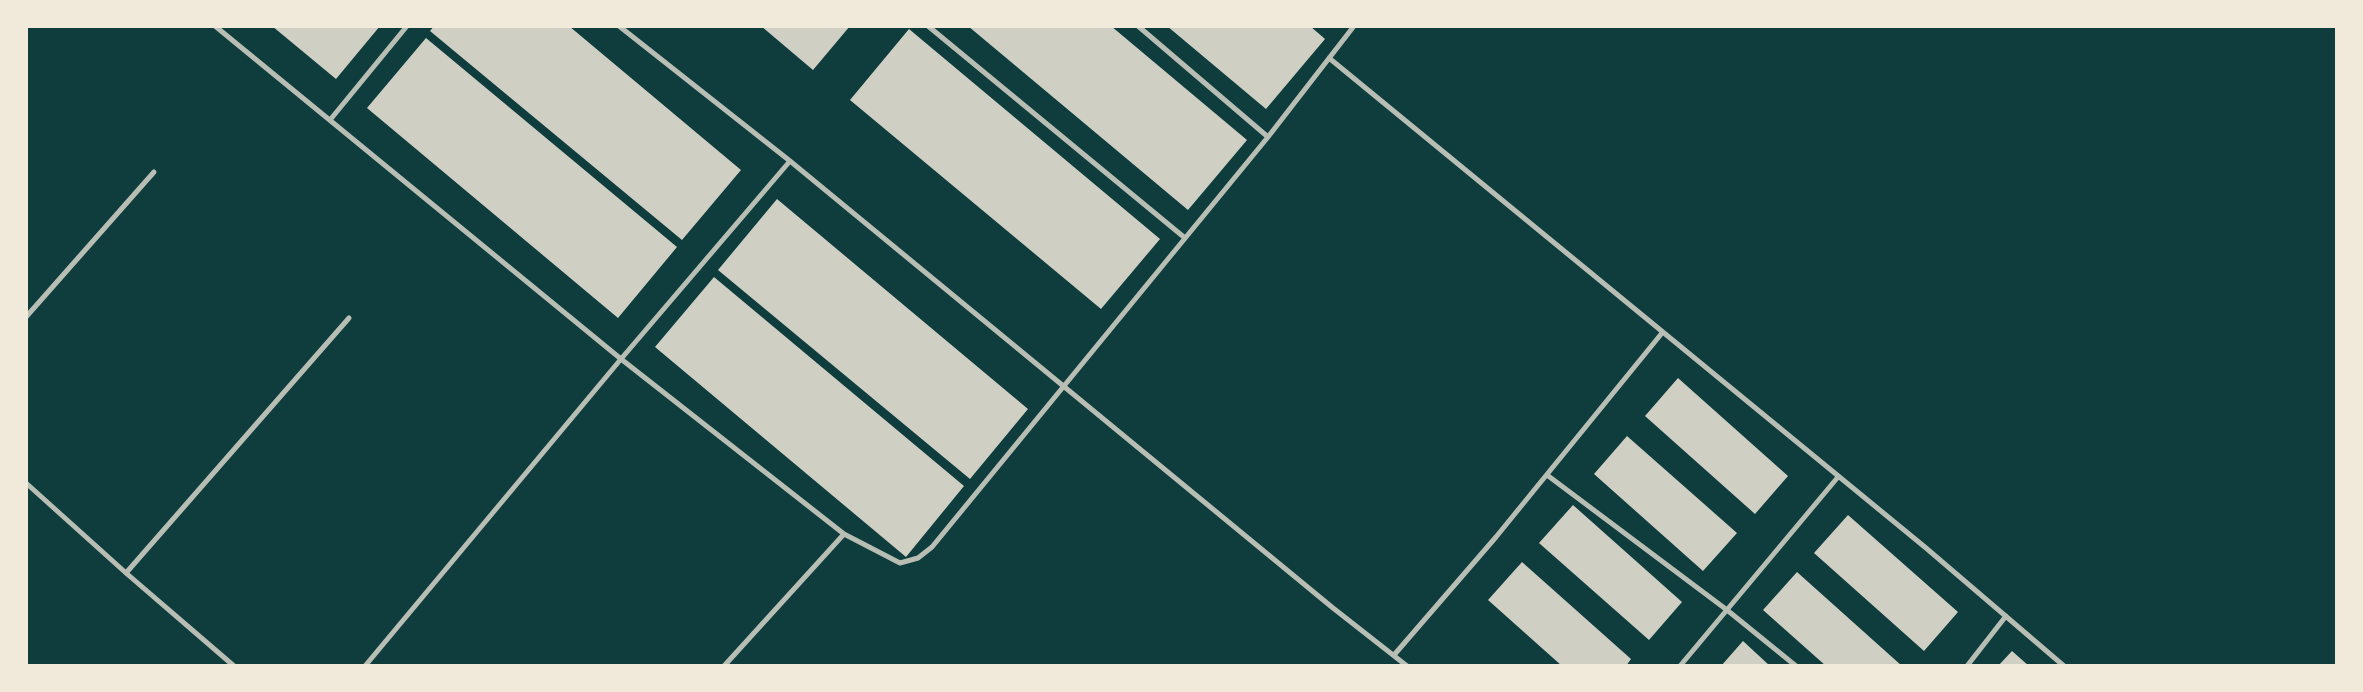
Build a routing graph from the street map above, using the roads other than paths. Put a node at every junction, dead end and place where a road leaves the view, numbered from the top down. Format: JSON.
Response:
{"nodes":[{"id":1,"x":215,"y":26,"type":"edge"},
{"id":2,"x":406,"y":26,"type":"edge"},
{"id":3,"x":619,"y":26,"type":"edge"},
{"id":4,"x":928,"y":26,"type":"edge"},
{"id":5,"x":1138,"y":26,"type":"edge"},
{"id":6,"x":1345,"y":26,"type":"edge"},
{"id":7,"x":1352,"y":28,"type":"edge"},
{"id":8,"x":1329,"y":58,"type":"junction"},
{"id":9,"x":330,"y":120,"type":"junction"},
{"id":10,"x":1268,"y":137,"type":"junction"},
{"id":11,"x":790,"y":161,"type":"junction"},
{"id":12,"x":154,"y":172,"type":"dead end"},
{"id":13,"x":1185,"y":238,"type":"junction"},
{"id":14,"x":26,"y":317,"type":"edge"},
{"id":15,"x":349,"y":318,"type":"dead end"},
{"id":16,"x":1662,"y":333,"type":"junction"},
{"id":17,"x":621,"y":359,"type":"junction"},
{"id":18,"x":1065,"y":386,"type":"junction"},
{"id":19,"x":1547,"y":475,"type":"junction"},
{"id":20,"x":1838,"y":477,"type":"junction"},
{"id":21,"x":26,"y":483,"type":"edge"},
{"id":22,"x":844,"y":534,"type":"junction"},
{"id":23,"x":126,"y":573,"type":"junction"},
{"id":24,"x":1727,"y":610,"type":"junction"},
{"id":25,"x":2006,"y":616,"type":"junction"},
{"id":26,"x":1394,"y":655,"type":"junction"},
{"id":27,"x":234,"y":666,"type":"edge"},
{"id":28,"x":365,"y":666,"type":"edge"},
{"id":29,"x":724,"y":666,"type":"edge"},
{"id":30,"x":1407,"y":666,"type":"edge"},
{"id":31,"x":1680,"y":666,"type":"edge"},
{"id":32,"x":1796,"y":666,"type":"edge"},
{"id":33,"x":1966,"y":666,"type":"edge"},
{"id":34,"x":2064,"y":666,"type":"edge"}],
"edges":[{"from":1,"to":9,"type":"street"},
{"from":2,"to":9,"type":"street"},
{"from":3,"to":11,"type":"street"},
{"from":4,"to":13,"type":"street"},
{"from":5,"to":10,"type":"street"},
{"from":6,"to":7,"type":"street"},
{"from":7,"to":8,"type":"street"},
{"from":8,"to":10,"type":"street"},
{"from":8,"to":16,"type":"street"},
{"from":9,"to":17,"type":"street"},
{"from":10,"to":13,"type":"street"},
{"from":11,"to":17,"type":"street"},
{"from":11,"to":18,"type":"street"},
{"from":12,"to":14,"type":"street"},
{"from":13,"to":18,"type":"street"},
{"from":15,"to":23,"type":"street"},
{"from":16,"to":19,"type":"street"},
{"from":16,"to":20,"type":"street"},
{"from":17,"to":22,"type":"street"},
{"from":17,"to":28,"type":"street"},
{"from":18,"to":22,"type":"street"},
{"from":18,"to":26,"type":"street"},
{"from":19,"to":24,"type":"street"},
{"from":19,"to":26,"type":"street"},
{"from":20,"to":24,"type":"street"},
{"from":20,"to":25,"type":"street"},
{"from":21,"to":23,"type":"street"},
{"from":22,"to":29,"type":"street"},
{"from":23,"to":27,"type":"street"},
{"from":24,"to":31,"type":"street"},
{"from":24,"to":32,"type":"street"},
{"from":25,"to":33,"type":"street"},
{"from":25,"to":34,"type":"street"},
{"from":26,"to":30,"type":"street"}]}
